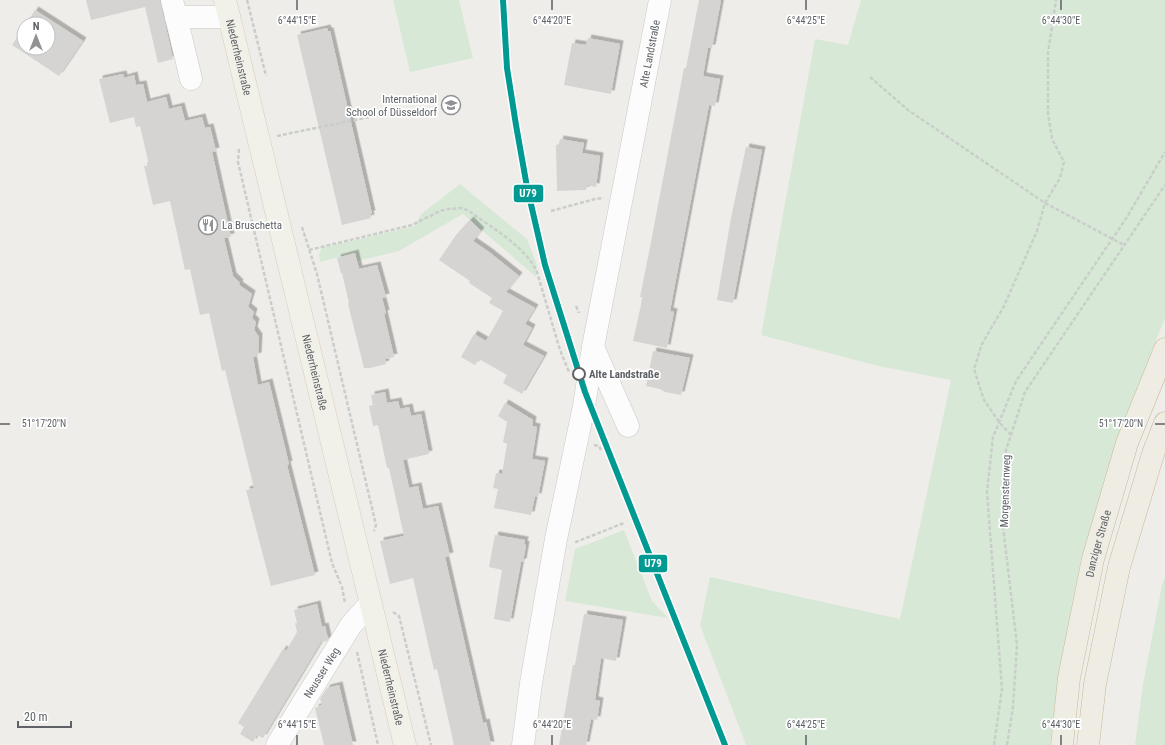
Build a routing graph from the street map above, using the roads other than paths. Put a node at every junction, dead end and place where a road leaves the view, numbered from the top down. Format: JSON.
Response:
{"nodes":[{"id":1,"x":660,"y":0,"type":"edge"},
{"id":2,"x":174,"y":8,"type":"edge"},
{"id":3,"x":227,"y":8,"type":"edge"},
{"id":4,"x":191,"y":79,"type":"dead end"},
{"id":5,"x":594,"y":347,"type":"junction"},
{"id":6,"x":1165,"y":349,"type":"edge"},
{"id":7,"x":1165,"y":423,"type":"edge"},
{"id":8,"x":628,"y":426,"type":"dead end"},
{"id":9,"x":379,"y":607,"type":"junction"},
{"id":10,"x":278,"y":745,"type":"edge"},
{"id":11,"x":405,"y":745,"type":"edge"},
{"id":12,"x":523,"y":745,"type":"edge"},
{"id":13,"x":1062,"y":745,"type":"edge"},
{"id":14,"x":1088,"y":745,"type":"edge"}],
"edges":[{"from":1,"to":5,"type":"street","name":"Alte Landstraße"},
{"from":2,"to":3,"type":"street"},
{"from":2,"to":4,"type":"street"},
{"from":3,"to":9,"type":"main road","name":"Niederrheinstraße"},
{"from":5,"to":8,"type":"street"},
{"from":5,"to":12,"type":"street","name":"Alte Landstraße"},
{"from":6,"to":13,"type":"highway","name":"Danziger Straße"},
{"from":7,"to":14,"type":"highway"},
{"from":9,"to":10,"type":"street","name":"Neusser Weg"},
{"from":9,"to":11,"type":"main road","name":"Niederrheinstraße"}]}
